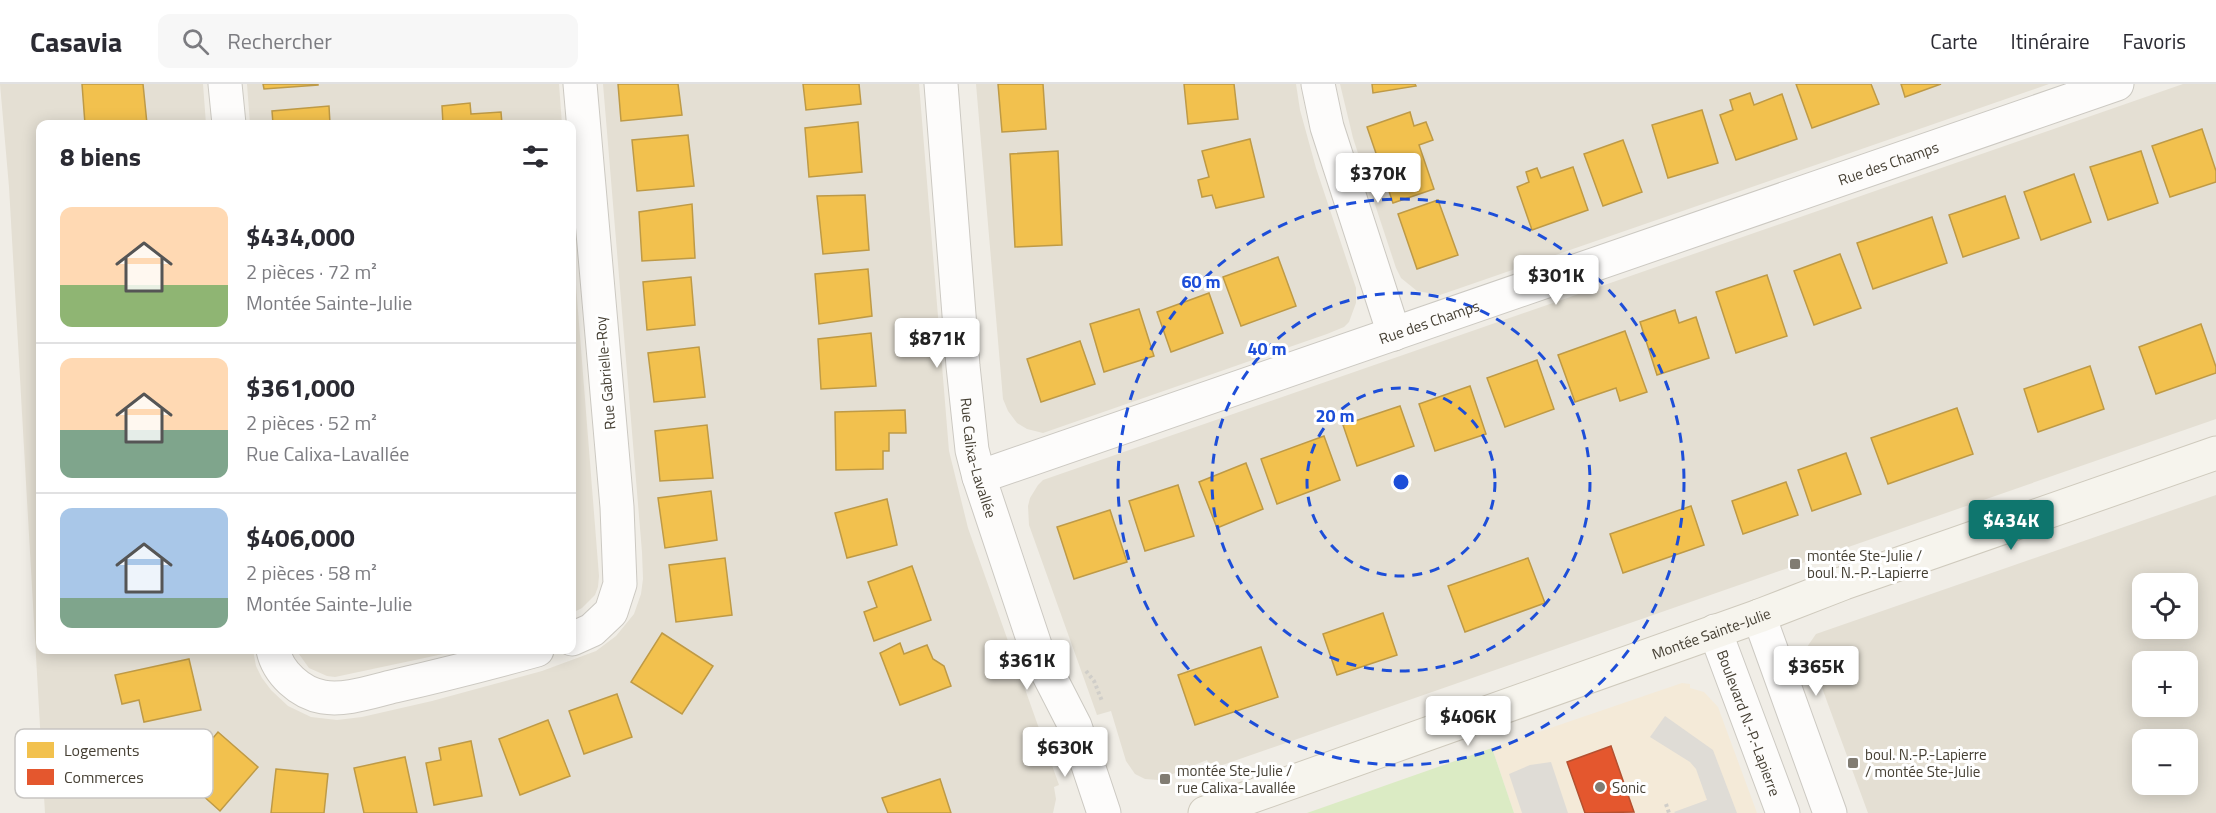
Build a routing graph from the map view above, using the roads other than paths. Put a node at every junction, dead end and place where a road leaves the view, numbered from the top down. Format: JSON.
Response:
{"nodes":[{"id":1,"x":225,"y":84,"type":"edge"},
{"id":2,"x":580,"y":84,"type":"edge"},
{"id":3,"x":941,"y":84,"type":"edge"},
{"id":4,"x":1318,"y":84,"type":"edge"},
{"id":5,"x":2117,"y":84,"type":"edge"},
{"id":6,"x":229,"y":120,"type":"edge"},
{"id":7,"x":1394,"y":334,"type":"junction"},
{"id":8,"x":2216,"y":453,"type":"edge"},
{"id":9,"x":979,"y":477,"type":"junction"},
{"id":10,"x":1759,"y":616,"type":"junction"},
{"id":11,"x":1715,"y":631,"type":"junction"},
{"id":12,"x":576,"y":637,"type":"edge"},
{"id":13,"x":274,"y":654,"type":"edge"},
{"id":14,"x":522,"y":654,"type":"edge"},
{"id":15,"x":1104,"y":813,"type":"edge"},
{"id":16,"x":1205,"y":813,"type":"edge"},
{"id":17,"x":1783,"y":813,"type":"edge"},
{"id":18,"x":1830,"y":813,"type":"edge"}],
"edges":[{"from":1,"to":6,"type":"street"},
{"from":2,"to":12,"type":"street","name":"Rue Gabrielle-Roy"},
{"from":3,"to":9,"type":"street","name":"Rue Calixa-Lavallée"},
{"from":4,"to":7,"type":"street"},
{"from":5,"to":7,"type":"street","name":"Rue des Champs"},
{"from":7,"to":9,"type":"street","name":"Rue des Champs"},
{"from":8,"to":10,"type":"main road","name":"Montée Sainte-Julie"},
{"from":9,"to":15,"type":"street","name":"Rue Calixa-Lavallée"},
{"from":10,"to":11,"type":"main road","name":"Montée Sainte-Julie"},
{"from":10,"to":18,"type":"street"},
{"from":11,"to":16,"type":"main road","name":"Montée Sainte-Julie"},
{"from":11,"to":17,"type":"street","name":"Boulevard N.-P.-Lapierre"},
{"from":13,"to":14,"type":"street"}]}
